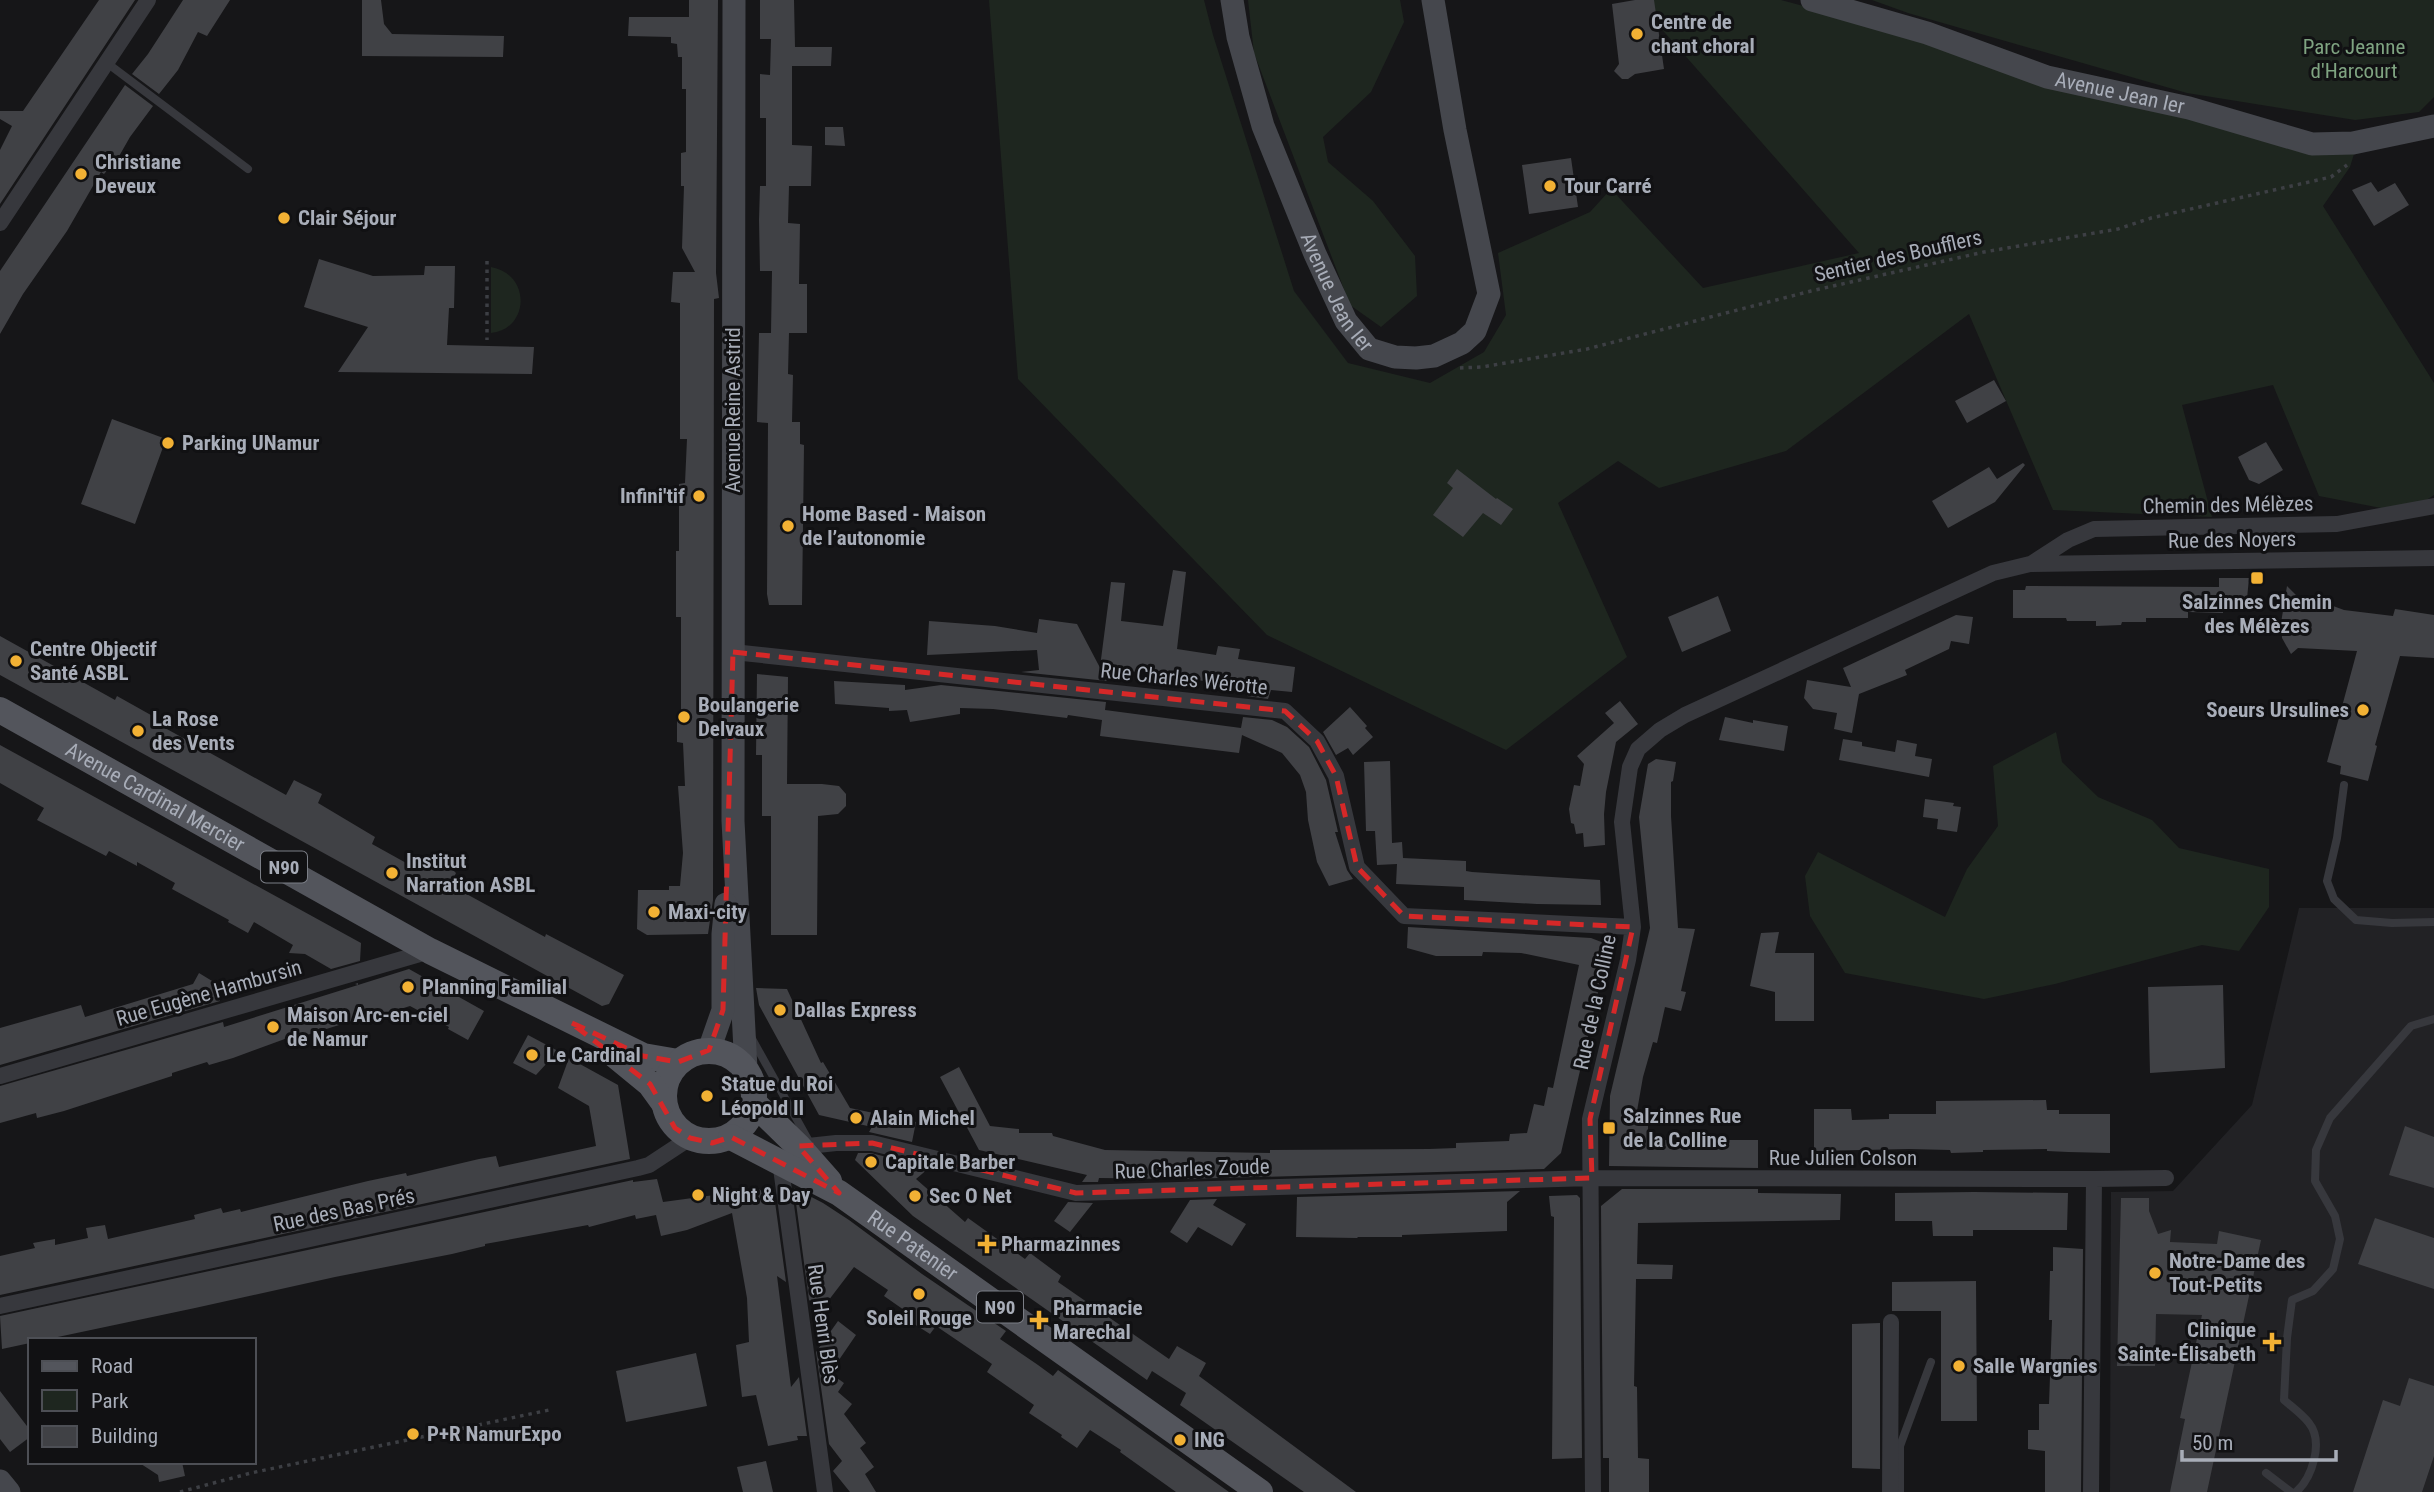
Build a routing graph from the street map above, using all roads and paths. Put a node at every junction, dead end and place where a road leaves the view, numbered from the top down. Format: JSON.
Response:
{"nodes":[{"id":1,"x":148,"y":0,"type":"edge"},
{"id":2,"x":734,"y":0,"type":"edge"},
{"id":3,"x":1232,"y":0,"type":"edge"},
{"id":4,"x":1433,"y":0,"type":"edge"},
{"id":5,"x":1812,"y":0,"type":"edge"},
{"id":6,"x":107,"y":63,"type":"junction"},
{"id":7,"x":2434,"y":126,"type":"edge"},
{"id":8,"x":2353,"y":143,"type":"junction"},
{"id":9,"x":247,"y":169,"type":"dead end"},
{"id":10,"x":0,"y":223,"type":"edge"},
{"id":11,"x":487,"y":261,"type":"dead end"},
{"id":12,"x":487,"y":341,"type":"dead end"},
{"id":13,"x":1434,"y":356,"type":"junction"},
{"id":14,"x":2434,"y":506,"type":"edge"},
{"id":15,"x":2434,"y":558,"type":"edge"},
{"id":16,"x":2030,"y":564,"type":"junction"},
{"id":17,"x":733,"y":652,"type":"junction"},
{"id":18,"x":0,"y":710,"type":"edge"},
{"id":19,"x":2344,"y":785,"type":"dead end"},
{"id":20,"x":733,"y":821,"type":"junction"},
{"id":21,"x":2434,"y":922,"type":"edge"},
{"id":22,"x":1633,"y":927,"type":"junction"},
{"id":23,"x":430,"y":951,"type":"junction"},
{"id":24,"x":2434,"y":1019,"type":"edge"},
{"id":25,"x":570,"y":1022,"type":"junction"},
{"id":26,"x":743,"y":1031,"type":"junction"},
{"id":27,"x":709,"y":1050,"type":"junction"},
{"id":28,"x":678,"y":1062,"type":"junction"},
{"id":29,"x":746,"y":1069,"type":"junction"},
{"id":30,"x":0,"y":1076,"type":"edge"},
{"id":31,"x":663,"y":1102,"type":"junction"},
{"id":32,"x":755,"y":1104,"type":"junction"},
{"id":33,"x":731,"y":1137,"type":"junction"},
{"id":34,"x":690,"y":1139,"type":"junction"},
{"id":35,"x":797,"y":1151,"type":"junction"},
{"id":36,"x":1592,"y":1178,"type":"junction"},
{"id":37,"x":2166,"y":1178,"type":"dead end"},
{"id":38,"x":2094,"y":1179,"type":"junction"},
{"id":39,"x":0,"y":1306,"type":"edge"},
{"id":40,"x":1891,"y":1322,"type":"dead end"},
{"id":41,"x":1931,"y":1362,"type":"dead end"},
{"id":42,"x":549,"y":1410,"type":"dead end"},
{"id":43,"x":2266,"y":1473,"type":"dead end"},
{"id":44,"x":0,"y":1481,"type":"edge"},
{"id":45,"x":9,"y":1492,"type":"edge"},
{"id":46,"x":180,"y":1492,"type":"edge"},
{"id":47,"x":825,"y":1492,"type":"edge"},
{"id":48,"x":1260,"y":1492,"type":"edge"},
{"id":49,"x":1593,"y":1492,"type":"edge"},
{"id":50,"x":1890,"y":1492,"type":"edge"},
{"id":51,"x":1900,"y":1492,"type":"edge"},
{"id":52,"x":2091,"y":1492,"type":"edge"},
{"id":53,"x":2293,"y":1492,"type":"edge"}],
"edges":[{"from":1,"to":6,"type":"street"},
{"from":2,"to":17,"type":"main road","name":"Avenue Reine Astrid"},
{"from":3,"to":13,"type":"main road","name":"Avenue Jean Ier"},
{"from":4,"to":13,"type":"main road","name":"Avenue Jean Ier"},
{"from":5,"to":8,"type":"main road","name":"Avenue Jean Ier"},
{"from":6,"to":9,"type":"lane"},
{"from":6,"to":10,"type":"street"},
{"from":7,"to":8,"type":"main road","name":"Avenue Jean Ier"},
{"from":8,"to":13,"type":"path","name":"Sentier des Boufflers"},
{"from":11,"to":12,"type":"path"},
{"from":14,"to":16,"type":"street","name":"Chemin des Mélèzes"},
{"from":15,"to":16,"type":"street","name":"Rue des Noyers"},
{"from":16,"to":22,"type":"street","name":"Rue de la Colline"},
{"from":17,"to":20,"type":"main road","name":"Avenue Reine Astrid"},
{"from":17,"to":22,"type":"street","name":"Rue Charles Wérotte"},
{"from":18,"to":23,"type":"main road","name":"Avenue Cardinal Mercier","number":"N90"},
{"from":19,"to":21,"type":"lane"},
{"from":20,"to":26,"type":"main road","name":"Avenue Reine Astrid"},
{"from":20,"to":27,"type":"main road","name":"Avenue Reine Astrid"},
{"from":22,"to":36,"type":"street","name":"Rue de la Colline"},
{"from":23,"to":25,"type":"main road","name":"Avenue Cardinal Mercier","number":"N90"},
{"from":23,"to":30,"type":"street","name":"Rue Eugène Hambursin"},
{"from":24,"to":53,"type":"lane"},
{"from":25,"to":28,"type":"main road","name":"Avenue Cardinal Mercier","number":"N90"},
{"from":25,"to":31,"type":"main road","name":"Avenue Cardinal Mercier","number":"N90"},
{"from":26,"to":29,"type":"main road","name":"Avenue Reine Astrid"},
{"from":26,"to":35,"type":"lane"},
{"from":27,"to":28,"type":"main road"},
{"from":27,"to":29,"type":"main road"},
{"from":28,"to":31,"type":"main road"},
{"from":29,"to":32,"type":"main road"},
{"from":31,"to":34,"type":"main road","number":"N90"},
{"from":32,"to":33,"type":"main road"},
{"from":32,"to":35,"type":"main road","name":"Rue Patenier","number":"N90"},
{"from":33,"to":34,"type":"main road"},
{"from":33,"to":35,"type":"main road","name":"Rue Patenier","number":"N90"},
{"from":34,"to":39,"type":"street","name":"Rue des Bas Prés"},
{"from":35,"to":36,"type":"street","name":"Rue Charles Zoude"},
{"from":35,"to":47,"type":"street","name":"Rue Henri Blès"},
{"from":35,"to":48,"type":"main road","name":"Rue Patenier","number":"N90"},
{"from":36,"to":38,"type":"street","name":"Rue Julien Colson"},
{"from":36,"to":49,"type":"street","name":"Rue de la Colline"},
{"from":37,"to":38,"type":"street","name":"Rue Julien Colson"},
{"from":38,"to":52,"type":"street"},
{"from":40,"to":50,"type":"street"},
{"from":41,"to":51,"type":"lane"},
{"from":42,"to":46,"type":"path"},
{"from":43,"to":53,"type":"lane"},
{"from":44,"to":45,"type":"main road"}]}
